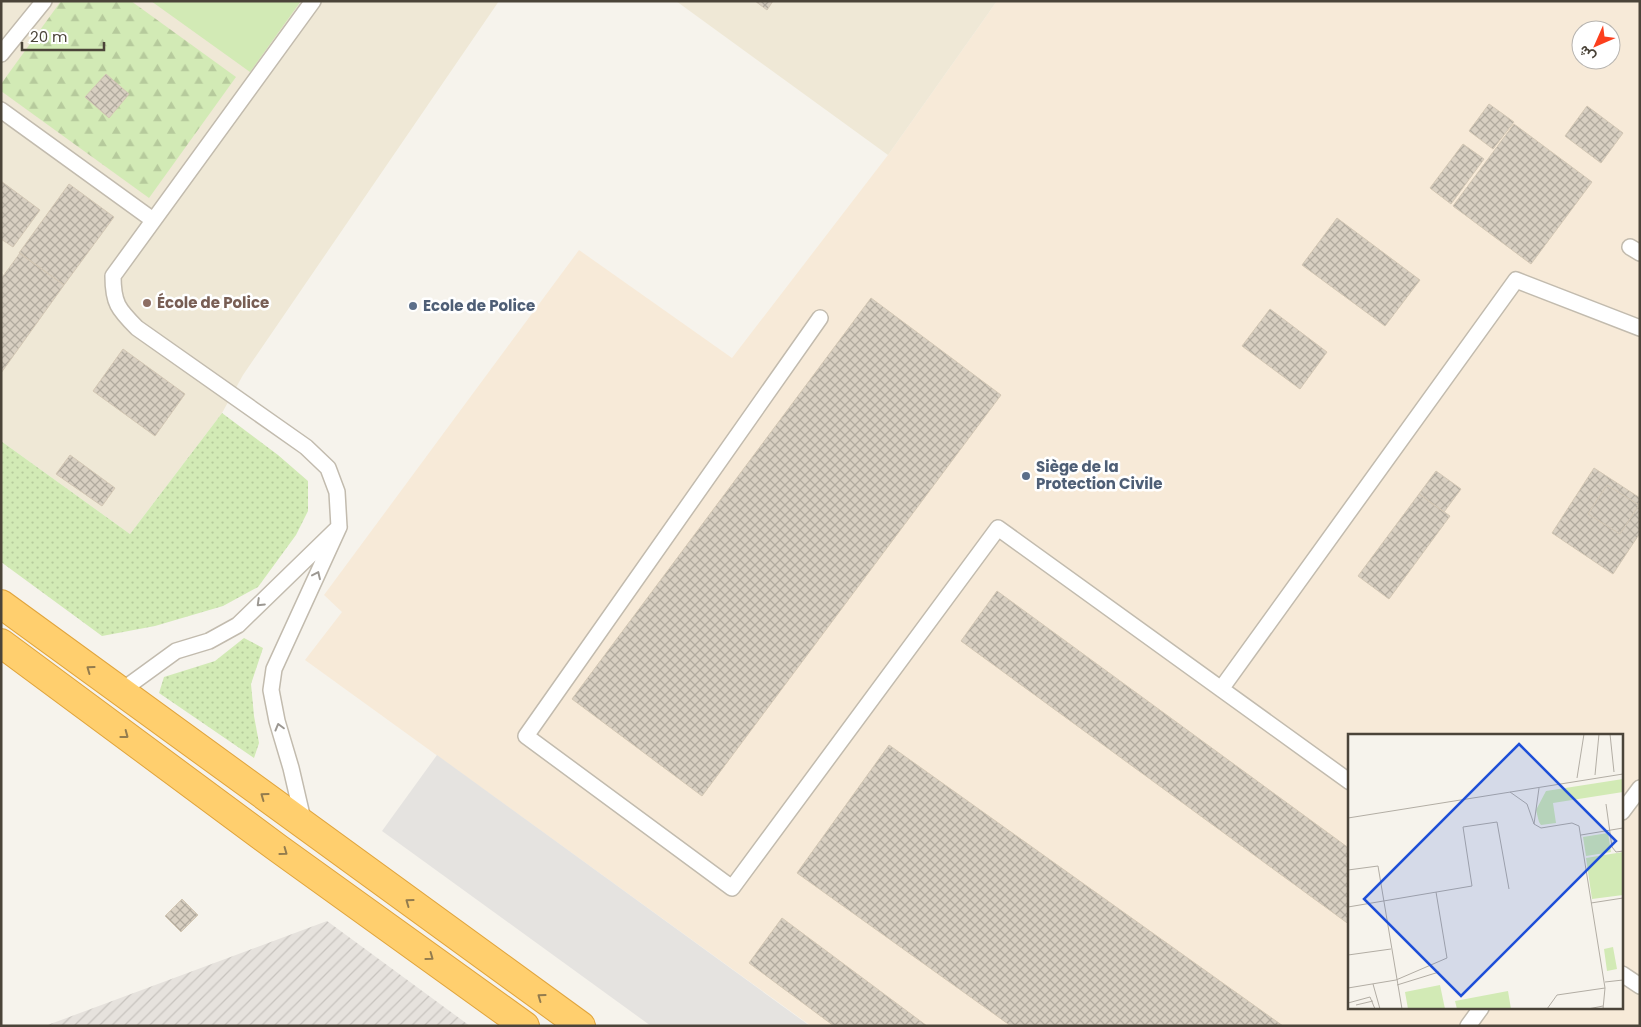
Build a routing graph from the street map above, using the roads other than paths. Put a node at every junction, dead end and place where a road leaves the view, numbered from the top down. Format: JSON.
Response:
{"nodes":[{"id":1,"x":44,"y":1,"type":"edge"},
{"id":2,"x":313,"y":1,"type":"edge"},
{"id":3,"x":1,"y":54,"type":"edge"},
{"id":4,"x":1,"y":110,"type":"edge"},
{"id":5,"x":154,"y":220,"type":"junction"},
{"id":6,"x":820,"y":318,"type":"dead end"},
{"id":7,"x":1640,"y":328,"type":"edge"},
{"id":8,"x":339,"y":527,"type":"junction"},
{"id":9,"x":1,"y":604,"type":"edge"},
{"id":10,"x":1,"y":643,"type":"edge"},
{"id":11,"x":1221,"y":689,"type":"junction"},
{"id":12,"x":121,"y":691,"type":"junction"},
{"id":13,"x":101,"y":718,"type":"junction"},
{"id":14,"x":1348,"y":781,"type":"edge"},
{"id":15,"x":1640,"y":788,"type":"edge"},
{"id":16,"x":1624,"y":809,"type":"edge"},
{"id":17,"x":304,"y":825,"type":"junction"},
{"id":18,"x":1624,"y":975,"type":"edge"},
{"id":19,"x":1640,"y":986,"type":"edge"},
{"id":20,"x":1480,"y":1010,"type":"edge"},
{"id":21,"x":525,"y":1026,"type":"edge"},
{"id":22,"x":581,"y":1026,"type":"edge"},
{"id":23,"x":1468,"y":1026,"type":"edge"}],
"edges":[{"from":1,"to":3,"type":"lane"},
{"from":2,"to":5,"type":"lane"},
{"from":4,"to":5,"type":"lane"},
{"from":5,"to":8,"type":"lane"},
{"from":6,"to":11,"type":"lane"},
{"from":7,"to":11,"type":"lane"},
{"from":8,"to":12,"type":"lane","one_way":true},
{"from":17,"to":8,"type":"lane","one_way":true},
{"from":12,"to":9,"type":"highway","one_way":true},
{"from":10,"to":13,"type":"highway"},
{"from":11,"to":14,"type":"lane"},
{"from":12,"to":13,"type":"highway"},
{"from":17,"to":12,"type":"highway","one_way":true},
{"from":13,"to":21,"type":"highway","one_way":true},
{"from":15,"to":16,"type":"lane"},
{"from":22,"to":17,"type":"highway","one_way":true},
{"from":18,"to":19,"type":"lane"},
{"from":20,"to":23,"type":"lane"}]}
